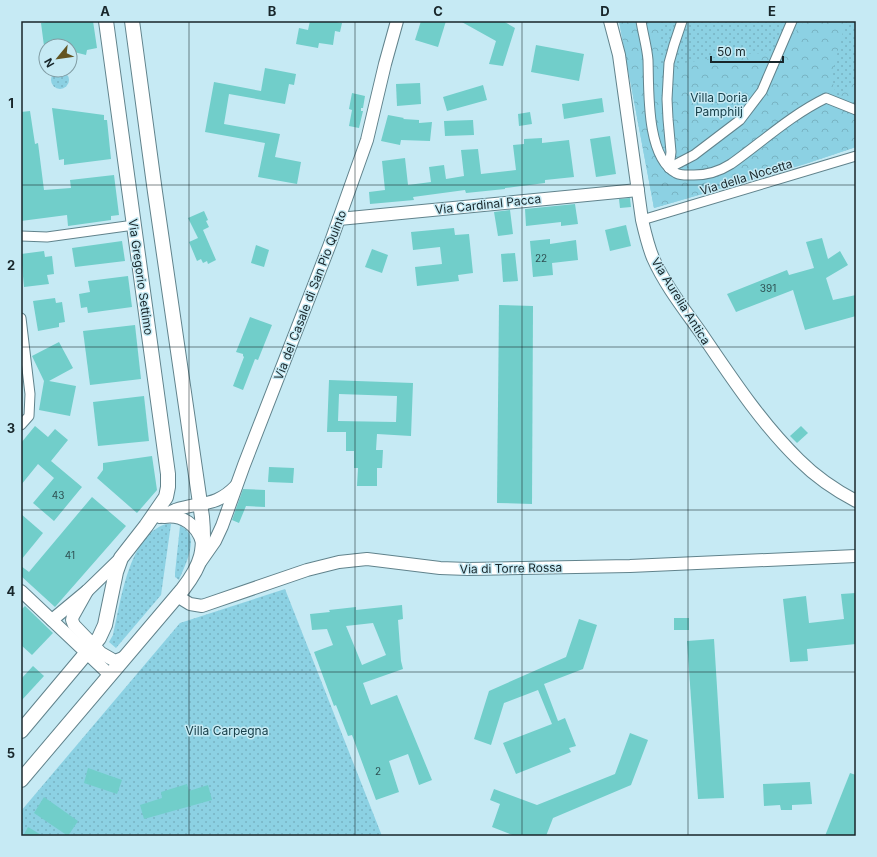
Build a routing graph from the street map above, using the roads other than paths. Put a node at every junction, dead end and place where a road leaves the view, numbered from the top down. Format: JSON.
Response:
{"nodes":[{"id":1,"x":106,"y":21,"type":"edge"},
{"id":2,"x":132,"y":21,"type":"edge"},
{"id":3,"x":397,"y":21,"type":"edge"},
{"id":4,"x":610,"y":21,"type":"edge"},
{"id":5,"x":641,"y":21,"type":"edge"},
{"id":6,"x":682,"y":21,"type":"edge"},
{"id":7,"x":792,"y":21,"type":"edge"},
{"id":8,"x":856,"y":110,"type":"edge"},
{"id":9,"x":856,"y":156,"type":"edge"},
{"id":10,"x":669,"y":168,"type":"junction"},
{"id":11,"x":638,"y":190,"type":"junction"},
{"id":12,"x":339,"y":219,"type":"junction"},
{"id":13,"x":642,"y":220,"type":"junction"},
{"id":14,"x":134,"y":225,"type":"junction"},
{"id":15,"x":21,"y":236,"type":"edge"},
{"id":16,"x":21,"y":318,"type":"edge"},
{"id":17,"x":21,"y":425,"type":"edge"},
{"id":18,"x":237,"y":485,"type":"junction"},
{"id":19,"x":856,"y":501,"type":"edge"},
{"id":20,"x":201,"y":505,"type":"junction"},
{"id":21,"x":160,"y":517,"type":"junction"},
{"id":22,"x":146,"y":526,"type":"junction"},
{"id":23,"x":202,"y":555,"type":"junction"},
{"id":24,"x":856,"y":556,"type":"edge"},
{"id":25,"x":121,"y":558,"type":"junction"},
{"id":26,"x":21,"y":591,"type":"edge"},
{"id":27,"x":88,"y":591,"type":"junction"},
{"id":28,"x":177,"y":596,"type":"junction"},
{"id":29,"x":52,"y":620,"type":"junction"},
{"id":30,"x":90,"y":649,"type":"junction"},
{"id":31,"x":125,"y":657,"type":"junction"},
{"id":32,"x":110,"y":675,"type":"junction"},
{"id":33,"x":21,"y":731,"type":"edge"},
{"id":34,"x":21,"y":780,"type":"edge"}],
"edges":[{"from":1,"to":14,"type":"main road","name":"Via Gregorio Settimo"},
{"from":2,"to":20,"type":"main road"},
{"from":3,"to":12,"type":"main road","name":"Via del Casale di San Pio Quinto"},
{"from":4,"to":11,"type":"main road","name":"Via Aurelia Antica"},
{"from":5,"to":10,"type":"street"},
{"from":6,"to":10,"type":"street"},
{"from":7,"to":10,"type":"street"},
{"from":8,"to":10,"type":"street"},
{"from":9,"to":13,"type":"street","name":"Via della Nocetta"},
{"from":11,"to":12,"type":"main road","name":"Via Cardinal Pacca"},
{"from":11,"to":13,"type":"main road","name":"Via Aurelia Antica"},
{"from":12,"to":18,"type":"main road","name":"Via del Casale di San Pio Quinto"},
{"from":13,"to":19,"type":"main road","name":"Via Aurelia Antica"},
{"from":14,"to":15,"type":"street"},
{"from":14,"to":22,"type":"main road","name":"Via Gregorio Settimo"},
{"from":16,"to":17,"type":"street"},
{"from":18,"to":20,"type":"main road"},
{"from":18,"to":23,"type":"main road","name":"Via del Casale di San Pio Quinto"},
{"from":20,"to":21,"type":"main road"},
{"from":20,"to":23,"type":"main road"},
{"from":21,"to":22,"type":"main road"},
{"from":21,"to":23,"type":"main road"},
{"from":22,"to":25,"type":"main road","name":"Via Gregorio Settimo"},
{"from":23,"to":28,"type":"main road"},
{"from":24,"to":28,"type":"main road","name":"Via di Torre Rossa"},
{"from":25,"to":27,"type":"main road"},
{"from":25,"to":30,"type":"main road"},
{"from":26,"to":29,"type":"main road"},
{"from":27,"to":29,"type":"main road"},
{"from":27,"to":30,"type":"main road"},
{"from":28,"to":31,"type":"main road"},
{"from":29,"to":30,"type":"main road"},
{"from":30,"to":31,"type":"main road"},
{"from":30,"to":32,"type":"main road"},
{"from":30,"to":33,"type":"main road"},
{"from":31,"to":32,"type":"main road"},
{"from":32,"to":34,"type":"main road"}]}
